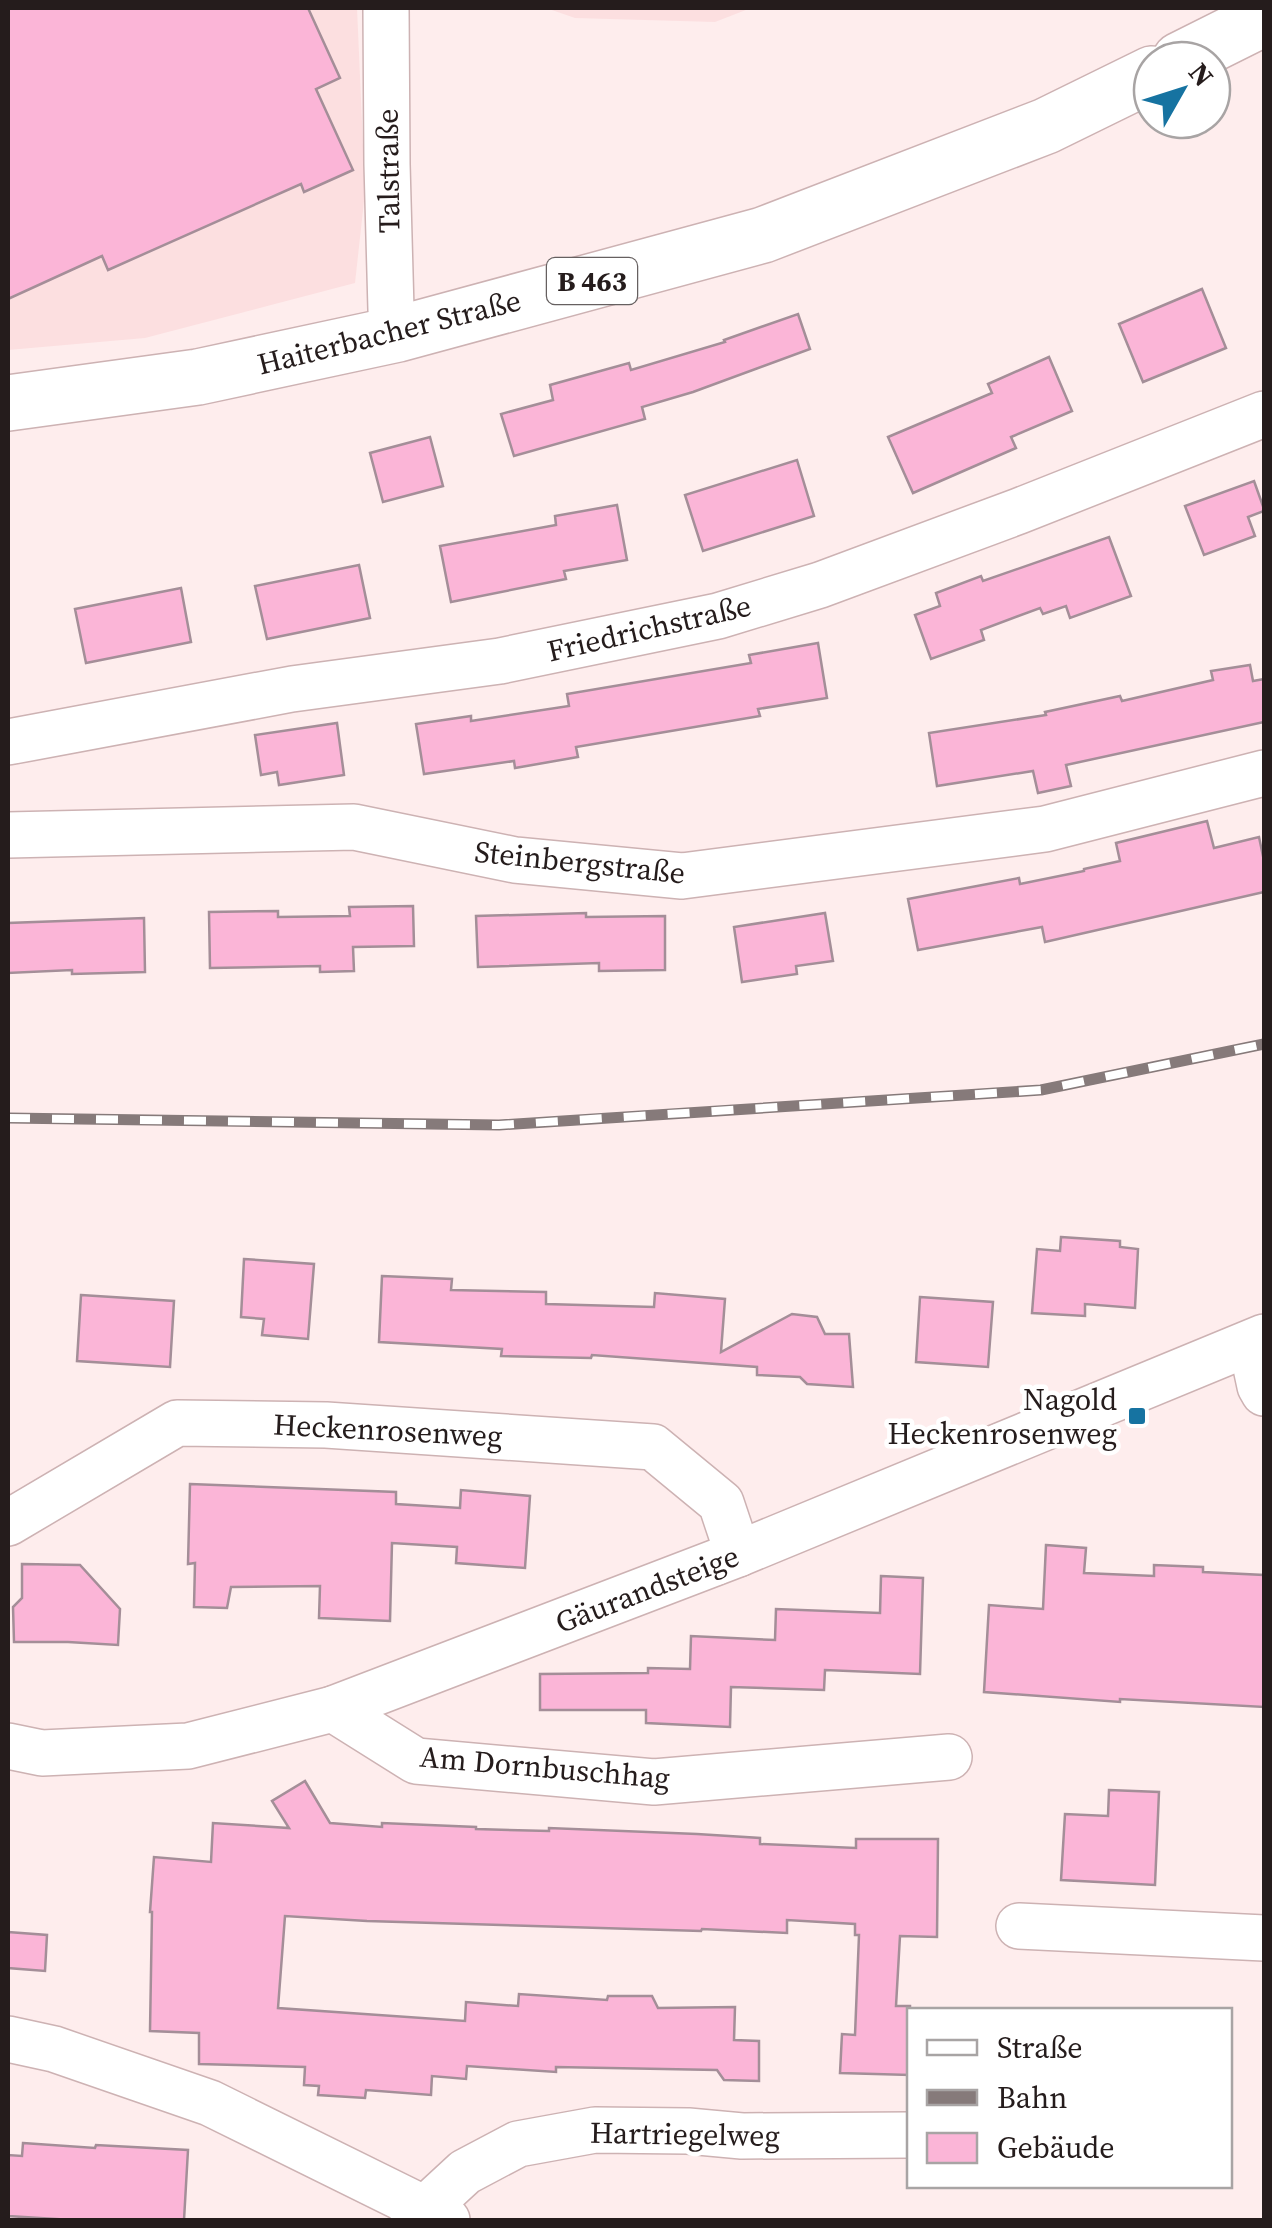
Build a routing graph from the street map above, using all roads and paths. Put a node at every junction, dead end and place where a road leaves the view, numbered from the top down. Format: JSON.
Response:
{"nodes":[{"id":1,"x":386,"y":8,"type":"edge"},
{"id":2,"x":1264,"y":18,"type":"edge"},
{"id":3,"x":1220,"y":40,"type":"edge"},
{"id":4,"x":1132,"y":84,"type":"edge"},
{"id":5,"x":398,"y":334,"type":"junction"},
{"id":6,"x":8,"y":404,"type":"edge"},
{"id":7,"x":1264,"y":414,"type":"edge"},
{"id":8,"x":8,"y":742,"type":"edge"},
{"id":9,"x":1264,"y":773,"type":"edge"},
{"id":10,"x":8,"y":835,"type":"edge"},
{"id":11,"x":1258,"y":1341,"type":"edge"},
{"id":12,"x":1264,"y":1393,"type":"edge"},
{"id":13,"x":8,"y":1523,"type":"edge"},
{"id":14,"x":738,"y":1554,"type":"junction"},
{"id":15,"x":333,"y":1709,"type":"junction"},
{"id":16,"x":8,"y":1746,"type":"edge"},
{"id":17,"x":948,"y":1757,"type":"dead end"},
{"id":18,"x":1019,"y":1926,"type":"dead end"},
{"id":19,"x":1264,"y":1938,"type":"edge"},
{"id":20,"x":8,"y":2039,"type":"edge"},
{"id":21,"x":907,"y":2135,"type":"edge"},
{"id":22,"x":428,"y":2217,"type":"edge"}],
"edges":[{"from":1,"to":5,"type":"street","name":"Talstraße"},
{"from":2,"to":3,"type":"main road"},
{"from":4,"to":5,"type":"main road","name":"Haiterbacher Straße","number":"B 463"},
{"from":5,"to":6,"type":"main road","name":"Haiterbacher Straße","number":"B 463"},
{"from":7,"to":8,"type":"street","name":"Friedrichstraße"},
{"from":9,"to":10,"type":"street","name":"Steinbergstraße"},
{"from":11,"to":12,"type":"street"},
{"from":11,"to":14,"type":"street","name":"Gäurandsteige"},
{"from":13,"to":14,"type":"street","name":"Heckenrosenweg"},
{"from":14,"to":15,"type":"street","name":"Gäurandsteige"},
{"from":15,"to":16,"type":"street","name":"Gäurandsteige"},
{"from":15,"to":17,"type":"street","name":"Am Dornbuschhag"},
{"from":18,"to":19,"type":"street"},
{"from":20,"to":22,"type":"street"},
{"from":21,"to":22,"type":"street","name":"Hartriegelweg"}]}
